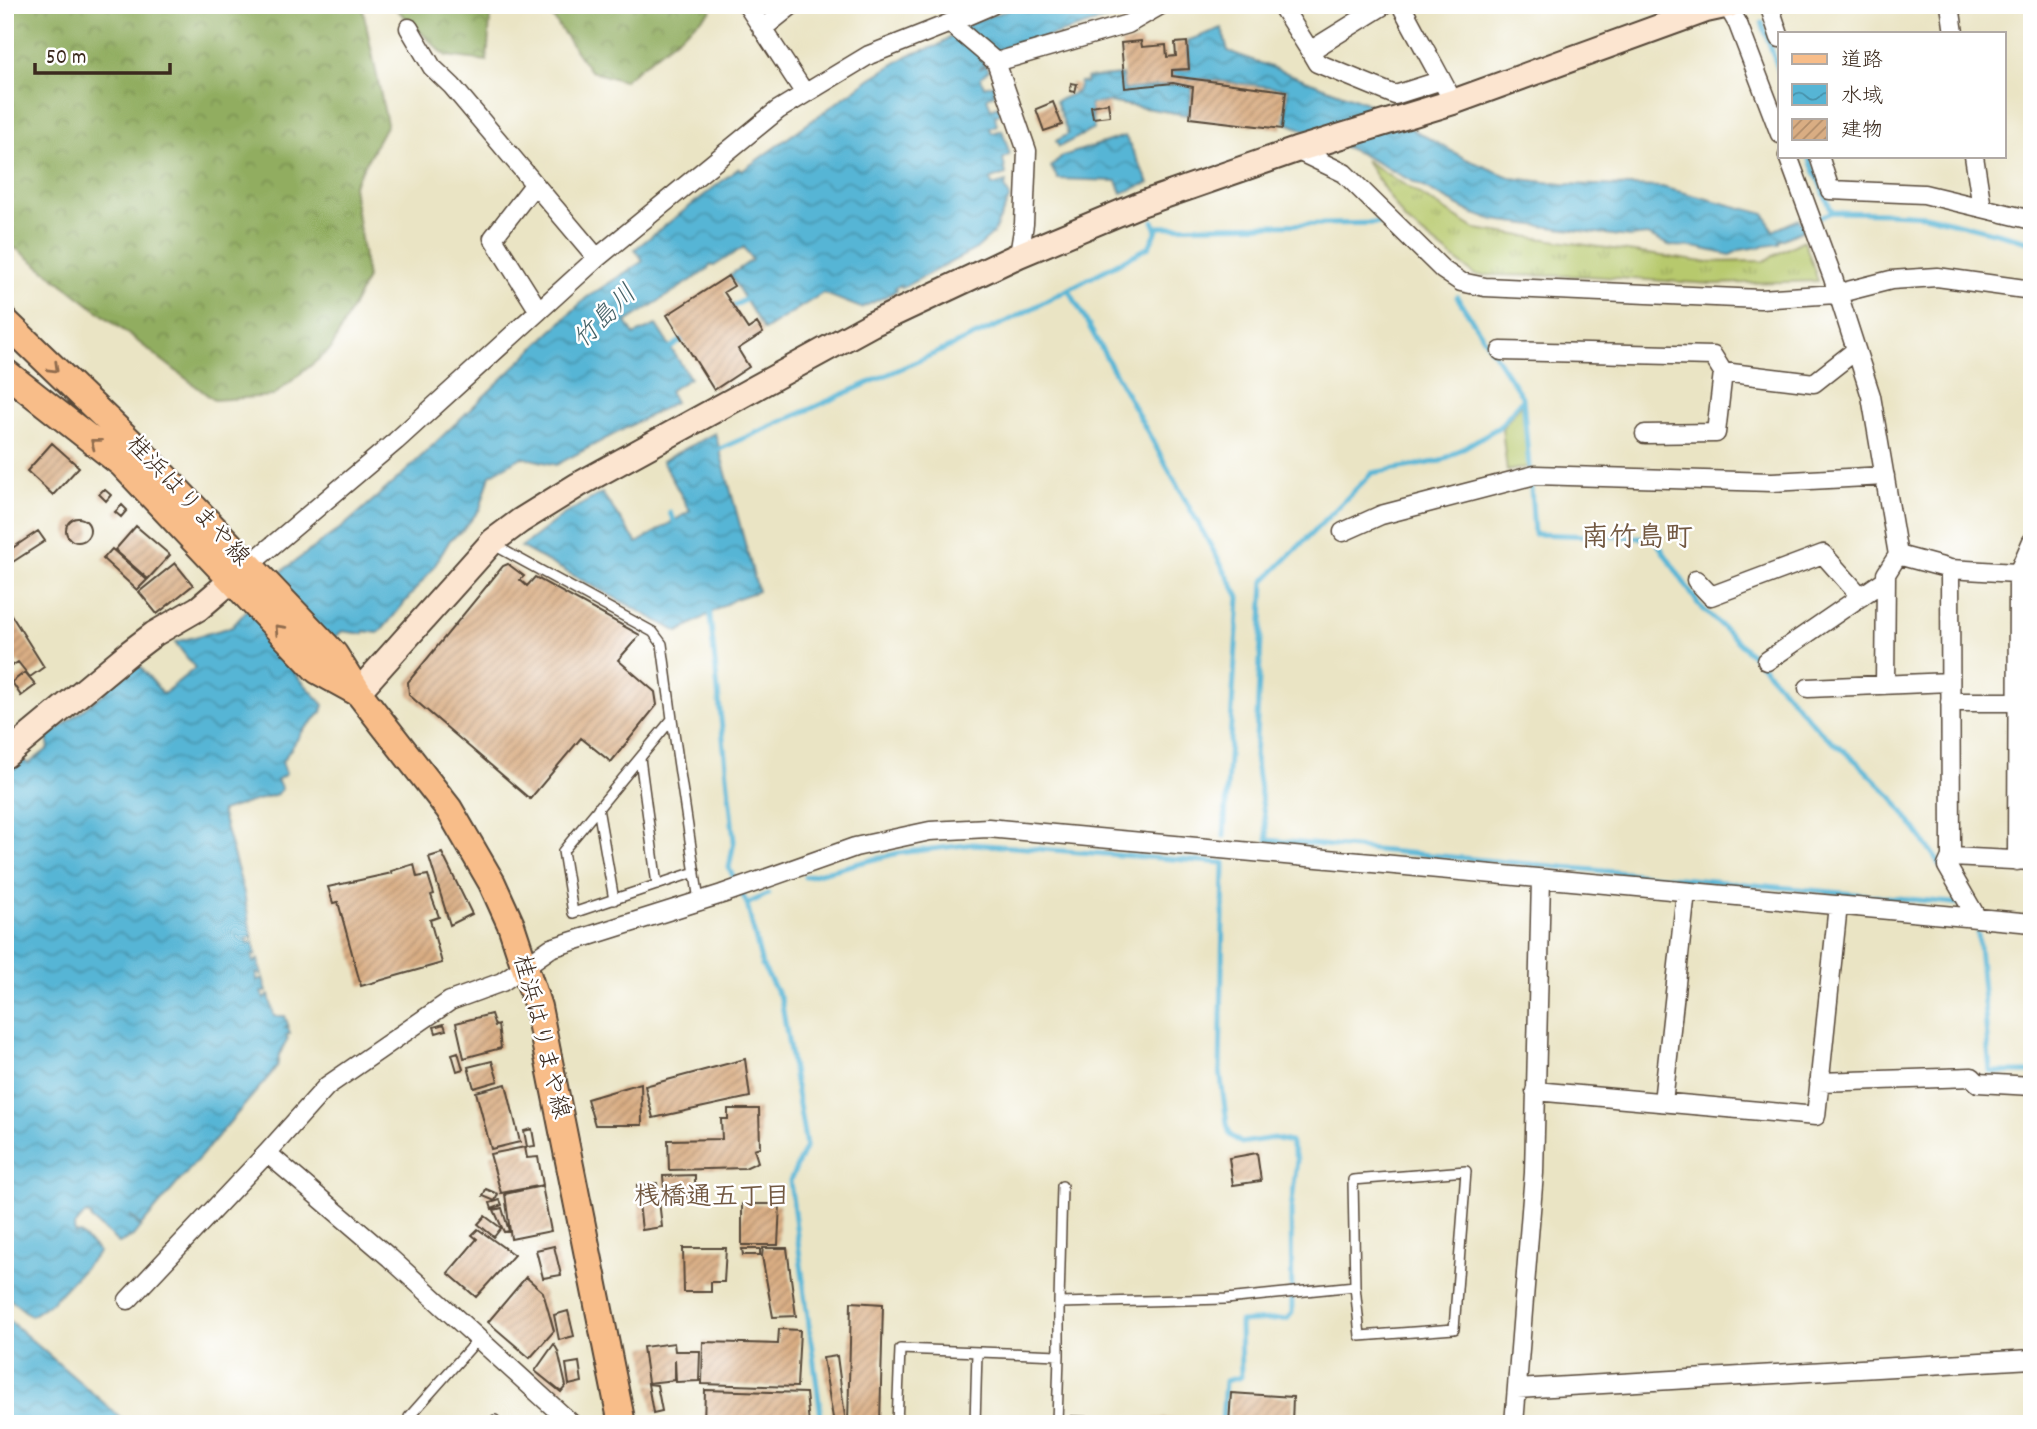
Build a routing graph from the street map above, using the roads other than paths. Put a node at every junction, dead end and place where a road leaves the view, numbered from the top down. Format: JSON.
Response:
{"nodes":[{"id":1,"x":747,"y":5,"type":"edge"},
{"id":2,"x":792,"y":5,"type":"edge"},
{"id":3,"x":992,"y":5,"type":"edge"},
{"id":4,"x":1161,"y":5,"type":"edge"},
{"id":5,"x":1281,"y":5,"type":"edge"},
{"id":6,"x":1384,"y":5,"type":"edge"},
{"id":7,"x":1401,"y":5,"type":"edge"},
{"id":8,"x":1728,"y":5,"type":"edge"},
{"id":9,"x":1769,"y":5,"type":"edge"},
{"id":10,"x":1950,"y":5,"type":"edge"},
{"id":11,"x":952,"y":25,"type":"junction"},
{"id":12,"x":409,"y":28,"type":"dead end"},
{"id":13,"x":762,"y":29,"type":"junction"},
{"id":14,"x":1778,"y":32,"type":"edge"},
{"id":15,"x":1954,"y":32,"type":"edge"},
{"id":16,"x":1310,"y":51,"type":"junction"},
{"id":17,"x":994,"y":59,"type":"junction"},
{"id":18,"x":1439,"y":81,"type":"junction"},
{"id":19,"x":804,"y":92,"type":"junction"},
{"id":20,"x":1453,"y":102,"type":"junction"},
{"id":21,"x":1778,"y":129,"type":"edge"},
{"id":22,"x":1302,"y":148,"type":"junction"},
{"id":23,"x":1789,"y":158,"type":"edge"},
{"id":24,"x":1820,"y":158,"type":"edge"},
{"id":25,"x":1974,"y":158,"type":"edge"},
{"id":26,"x":534,"y":185,"type":"junction"},
{"id":27,"x":1982,"y":208,"type":"junction"},
{"id":28,"x":2032,"y":220,"type":"edge"},
{"id":29,"x":1019,"y":255,"type":"junction"},
{"id":30,"x":597,"y":258,"type":"junction"},
{"id":31,"x":1835,"y":286,"type":"junction"},
{"id":32,"x":2032,"y":290,"type":"edge"},
{"id":33,"x":539,"y":311,"type":"junction"},
{"id":34,"x":5,"y":321,"type":"edge"},
{"id":35,"x":1856,"y":350,"type":"junction"},
{"id":36,"x":1502,"y":351,"type":"dead end"},
{"id":37,"x":5,"y":372,"type":"edge"},
{"id":38,"x":1723,"y":372,"type":"junction"},
{"id":39,"x":1645,"y":433,"type":"dead end"},
{"id":40,"x":1885,"y":476,"type":"junction"},
{"id":41,"x":1343,"y":532,"type":"dead end"},
{"id":42,"x":2032,"y":541,"type":"edge"},
{"id":43,"x":491,"y":544,"type":"junction"},
{"id":44,"x":1898,"y":555,"type":"junction"},
{"id":45,"x":1950,"y":569,"type":"junction"},
{"id":46,"x":2025,"y":574,"type":"edge"},
{"id":47,"x":1696,"y":580,"type":"dead end"},
{"id":48,"x":1885,"y":580,"type":"junction"},
{"id":49,"x":247,"y":581,"type":"junction"},
{"id":50,"x":1861,"y":597,"type":"junction"},
{"id":51,"x":1767,"y":661,"type":"dead end"},
{"id":52,"x":1950,"y":682,"type":"junction"},
{"id":53,"x":1885,"y":685,"type":"junction"},
{"id":54,"x":1808,"y":688,"type":"dead end"},
{"id":55,"x":358,"y":692,"type":"junction"},
{"id":56,"x":1950,"y":702,"type":"junction"},
{"id":57,"x":2025,"y":702,"type":"edge"},
{"id":58,"x":672,"y":719,"type":"junction"},
{"id":59,"x":5,"y":756,"type":"edge"},
{"id":60,"x":640,"y":758,"type":"junction"},
{"id":61,"x":598,"y":808,"type":"junction"},
{"id":62,"x":1951,"y":857,"type":"junction"},
{"id":63,"x":2024,"y":861,"type":"edge"},
{"id":64,"x":695,"y":872,"type":"junction"},
{"id":65,"x":1541,"y":879,"type":"junction"},
{"id":66,"x":657,"y":885,"type":"junction"},
{"id":67,"x":1686,"y":892,"type":"junction"},
{"id":68,"x":614,"y":900,"type":"junction"},
{"id":69,"x":699,"y":901,"type":"junction"},
{"id":70,"x":1838,"y":905,"type":"junction"},
{"id":71,"x":1977,"y":918,"type":"junction"},
{"id":72,"x":2032,"y":923,"type":"edge"},
{"id":73,"x":526,"y":966,"type":"junction"},
{"id":74,"x":1819,"y":1082,"type":"junction"},
{"id":75,"x":2032,"y":1086,"type":"edge"},
{"id":76,"x":1535,"y":1091,"type":"junction"},
{"id":77,"x":1663,"y":1102,"type":"junction"},
{"id":78,"x":267,"y":1153,"type":"junction"},
{"id":79,"x":1062,"y":1186,"type":"dead end"},
{"id":80,"x":1355,"y":1286,"type":"junction"},
{"id":81,"x":128,"y":1300,"type":"dead end"},
{"id":82,"x":1059,"y":1303,"type":"junction"},
{"id":83,"x":479,"y":1338,"type":"junction"},
{"id":84,"x":977,"y":1352,"type":"junction"},
{"id":85,"x":1059,"y":1355,"type":"junction"},
{"id":86,"x":2032,"y":1359,"type":"edge"},
{"id":87,"x":1517,"y":1390,"type":"junction"},
{"id":88,"x":408,"y":1424,"type":"edge"},
{"id":89,"x":572,"y":1424,"type":"edge"},
{"id":90,"x":622,"y":1424,"type":"edge"},
{"id":91,"x":897,"y":1424,"type":"edge"},
{"id":92,"x":975,"y":1424,"type":"edge"},
{"id":93,"x":1057,"y":1424,"type":"edge"},
{"id":94,"x":1514,"y":1424,"type":"edge"}],
"edges":[{"from":1,"to":13,"type":"street"},
{"from":2,"to":13,"type":"street"},
{"from":3,"to":11,"type":"street"},
{"from":4,"to":17,"type":"street"},
{"from":5,"to":16,"type":"street"},
{"from":6,"to":16,"type":"street"},
{"from":7,"to":18,"type":"street"},
{"from":8,"to":20,"type":"street"},
{"from":8,"to":21,"type":"street"},
{"from":9,"to":14,"type":"street"},
{"from":10,"to":15,"type":"street"},
{"from":11,"to":17,"type":"street"},
{"from":11,"to":19,"type":"street"},
{"from":12,"to":26,"type":"street"},
{"from":13,"to":19,"type":"street"},
{"from":16,"to":18,"type":"street"},
{"from":17,"to":29,"type":"street"},
{"from":18,"to":20,"type":"street"},
{"from":19,"to":30,"type":"street"},
{"from":20,"to":22,"type":"street"},
{"from":22,"to":29,"type":"street"},
{"from":22,"to":31,"type":"street"},
{"from":23,"to":31,"type":"street"},
{"from":24,"to":27,"type":"street"},
{"from":25,"to":27,"type":"street"},
{"from":26,"to":30,"type":"street"},
{"from":26,"to":33,"type":"street"},
{"from":27,"to":28,"type":"street"},
{"from":29,"to":43,"type":"street"},
{"from":30,"to":33,"type":"street"},
{"from":31,"to":32,"type":"street"},
{"from":31,"to":35,"type":"street"},
{"from":33,"to":49,"type":"street"},
{"from":34,"to":49,"type":"main road","name":"桂浜はりまや線","one_way":true},
{"from":35,"to":38,"type":"street"},
{"from":35,"to":40,"type":"street"},
{"from":36,"to":38,"type":"street"},
{"from":49,"to":37,"type":"main road","name":"桂浜はりまや線","one_way":true},
{"from":38,"to":39,"type":"street"},
{"from":40,"to":41,"type":"street"},
{"from":40,"to":44,"type":"street"},
{"from":42,"to":46,"type":"street"},
{"from":43,"to":55,"type":"street"},
{"from":43,"to":58,"type":"lane"},
{"from":44,"to":45,"type":"street"},
{"from":44,"to":48,"type":"street"},
{"from":45,"to":46,"type":"street"},
{"from":45,"to":52,"type":"street"},
{"from":46,"to":57,"type":"street"},
{"from":47,"to":50,"type":"street"},
{"from":48,"to":50,"type":"street"},
{"from":48,"to":53,"type":"street"},
{"from":49,"to":55,"type":"main road","name":"桂浜はりまや線"},
{"from":49,"to":59,"type":"street"},
{"from":50,"to":51,"type":"street"},
{"from":52,"to":53,"type":"street"},
{"from":52,"to":56,"type":"street"},
{"from":53,"to":54,"type":"street"},
{"from":55,"to":73,"type":"main road","name":"桂浜はりまや線"},
{"from":56,"to":57,"type":"street"},
{"from":56,"to":62,"type":"street"},
{"from":57,"to":63,"type":"street"},
{"from":58,"to":60,"type":"lane"},
{"from":58,"to":64,"type":"lane"},
{"from":60,"to":61,"type":"lane"},
{"from":60,"to":66,"type":"lane"},
{"from":61,"to":68,"type":"lane"},
{"from":61,"to":68,"type":"lane"},
{"from":62,"to":63,"type":"street"},
{"from":62,"to":71,"type":"street"},
{"from":64,"to":66,"type":"lane"},
{"from":64,"to":69,"type":"lane"},
{"from":65,"to":67,"type":"street"},
{"from":65,"to":69,"type":"street"},
{"from":65,"to":76,"type":"street"},
{"from":66,"to":68,"type":"lane"},
{"from":67,"to":70,"type":"street"},
{"from":67,"to":77,"type":"street"},
{"from":69,"to":73,"type":"street"},
{"from":70,"to":71,"type":"street"},
{"from":70,"to":74,"type":"street"},
{"from":71,"to":72,"type":"street"},
{"from":73,"to":78,"type":"street"},
{"from":73,"to":90,"type":"main road","name":"桂浜はりまや線"},
{"from":74,"to":75,"type":"street"},
{"from":74,"to":77,"type":"street"},
{"from":76,"to":77,"type":"street"},
{"from":76,"to":87,"type":"street"},
{"from":78,"to":81,"type":"street"},
{"from":78,"to":83,"type":"street"},
{"from":79,"to":82,"type":"lane"},
{"from":80,"to":80,"type":"lane"},
{"from":80,"to":82,"type":"lane"},
{"from":82,"to":85,"type":"lane"},
{"from":83,"to":88,"type":"lane"},
{"from":83,"to":89,"type":"street"},
{"from":84,"to":85,"type":"lane"},
{"from":84,"to":91,"type":"lane"},
{"from":84,"to":92,"type":"lane"},
{"from":85,"to":93,"type":"lane"},
{"from":86,"to":87,"type":"street"},
{"from":87,"to":94,"type":"street"}]}
